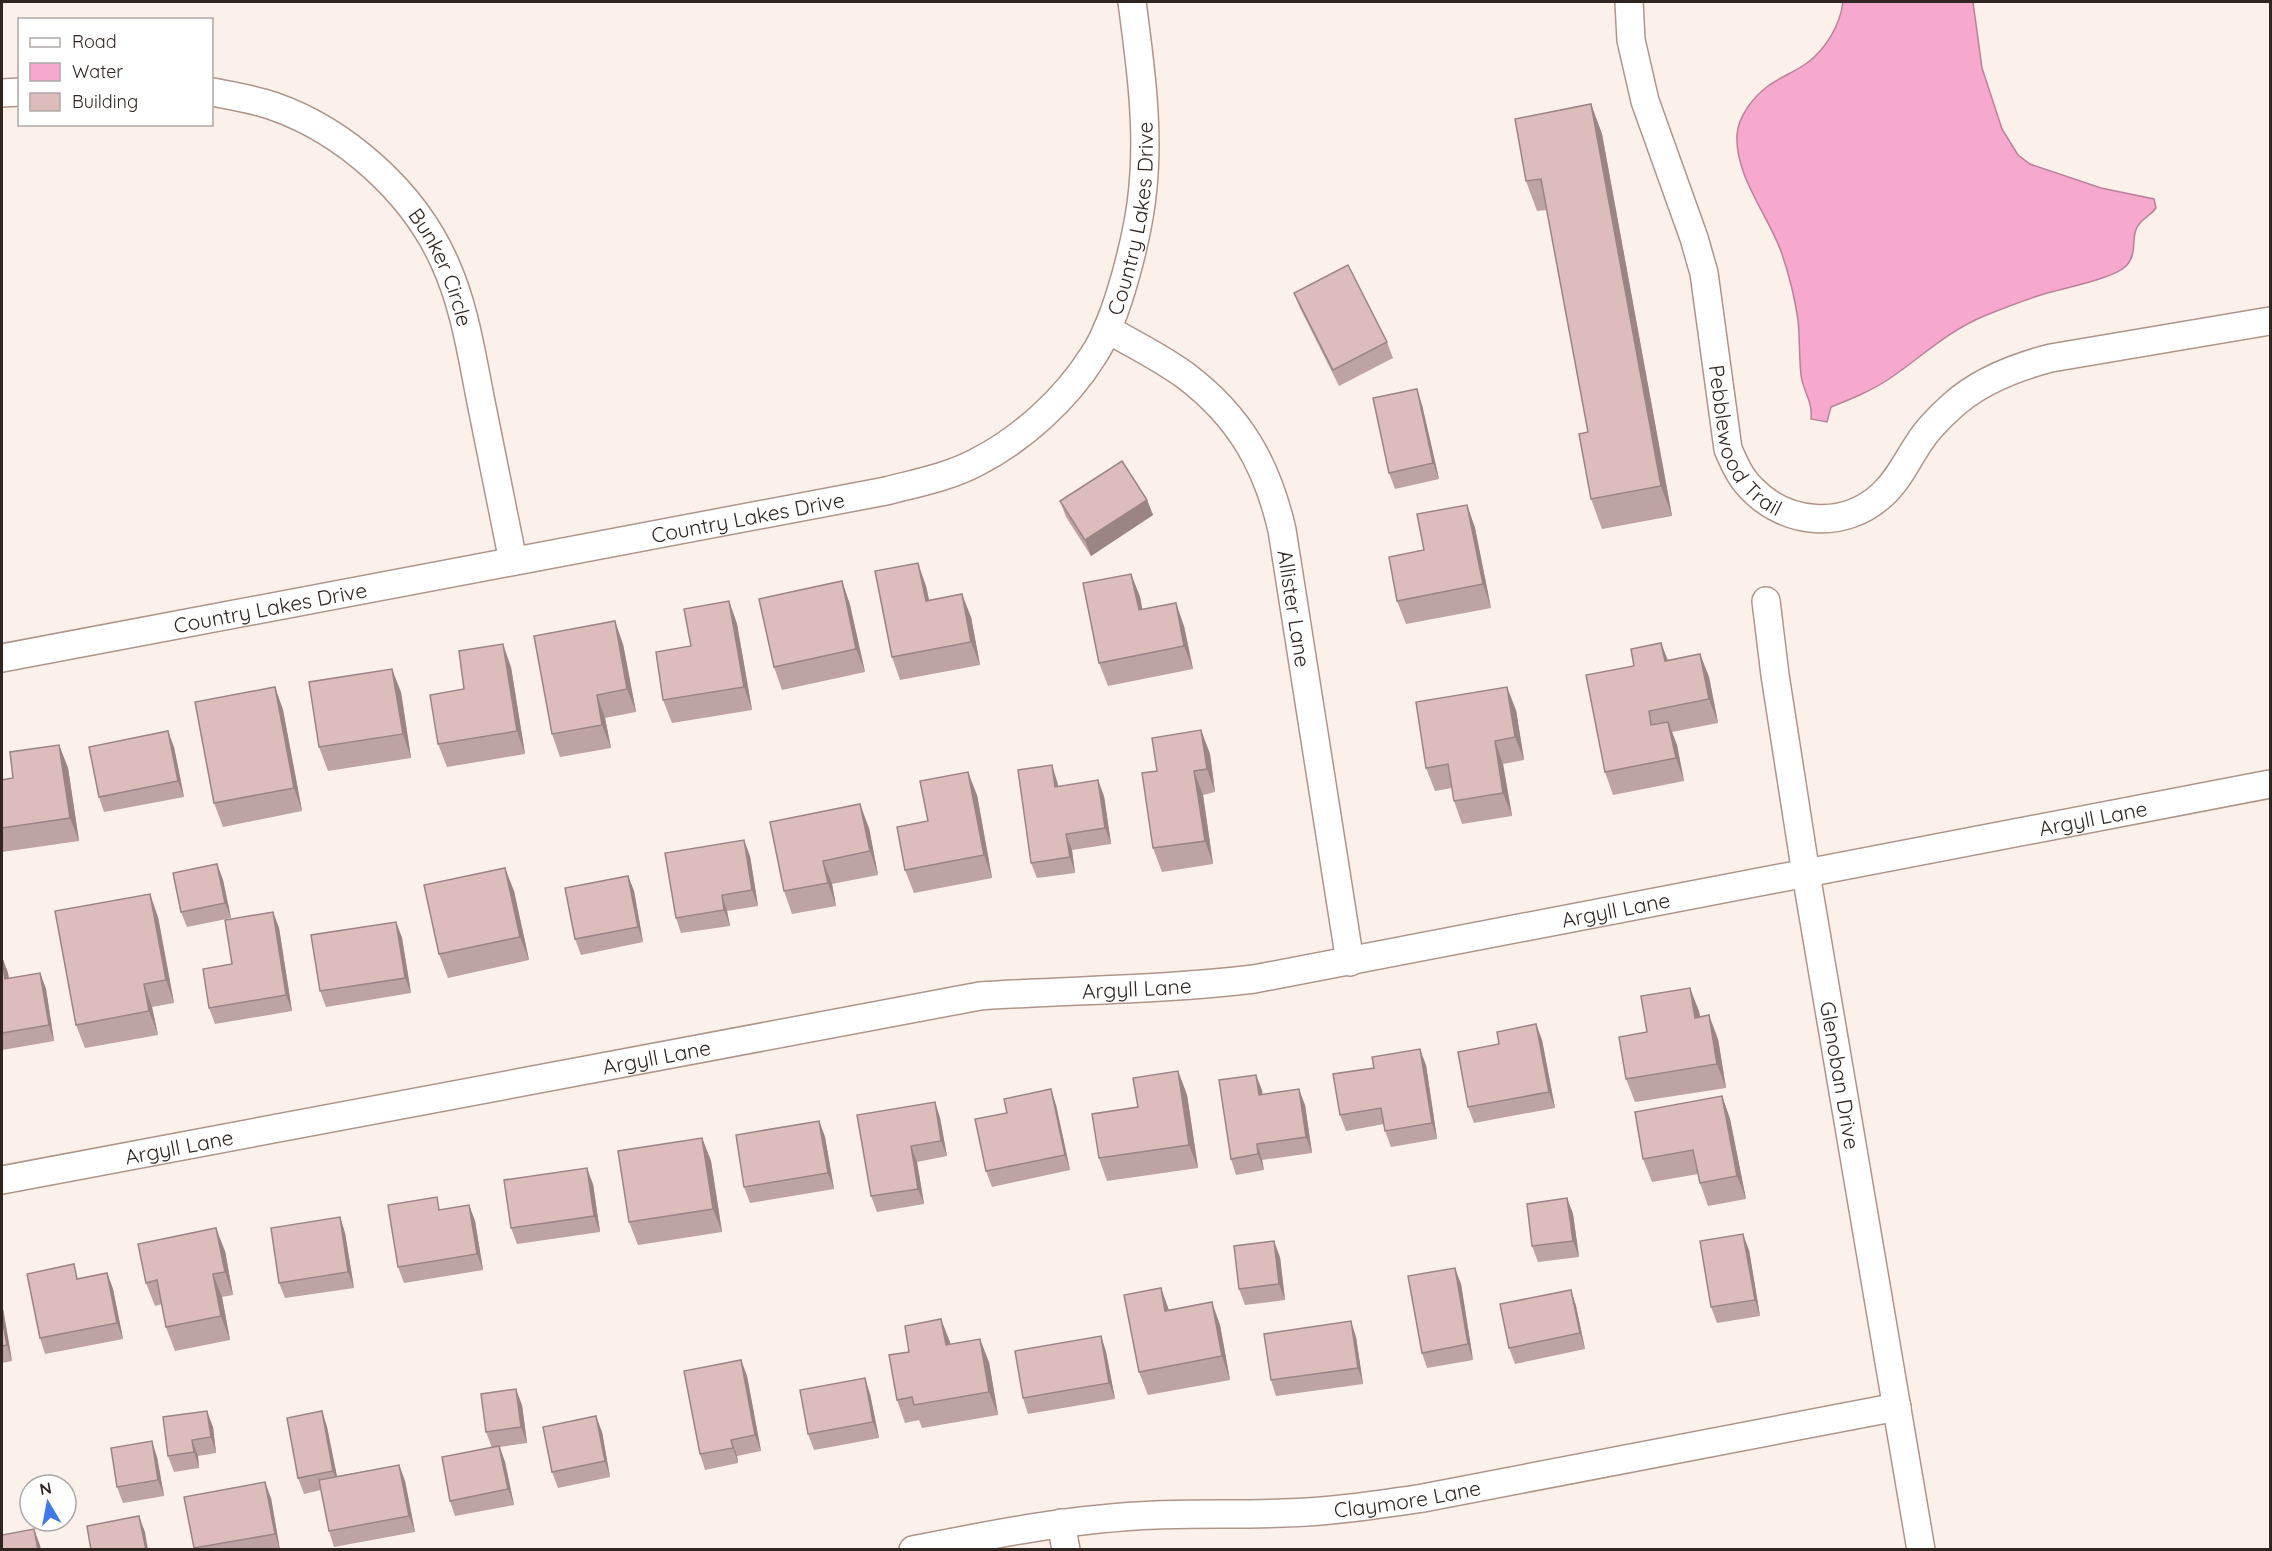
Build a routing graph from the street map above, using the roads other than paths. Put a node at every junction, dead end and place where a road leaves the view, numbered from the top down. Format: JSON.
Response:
{"nodes":[{"id":1,"x":1132,"y":2,"type":"edge"},
{"id":2,"x":1629,"y":2,"type":"edge"},
{"id":3,"x":18,"y":92,"type":"edge"},
{"id":4,"x":213,"y":92,"type":"edge"},
{"id":5,"x":2,"y":93,"type":"edge"},
{"id":6,"x":2271,"y":321,"type":"edge"},
{"id":7,"x":1107,"y":329,"type":"junction"},
{"id":8,"x":513,"y":561,"type":"junction"},
{"id":9,"x":1766,"y":601,"type":"dead end"},
{"id":10,"x":2,"y":658,"type":"edge"},
{"id":11,"x":2271,"y":784,"type":"edge"},
{"id":12,"x":1806,"y":874,"type":"junction"},
{"id":13,"x":1350,"y":962,"type":"junction"},
{"id":14,"x":2,"y":1180,"type":"edge"},
{"id":15,"x":1897,"y":1407,"type":"junction"},
{"id":16,"x":1061,"y":1523,"type":"junction"},
{"id":17,"x":913,"y":1550,"type":"edge"},
{"id":18,"x":1066,"y":1550,"type":"edge"},
{"id":19,"x":1921,"y":1550,"type":"edge"}],
"edges":[{"from":1,"to":7,"type":"street","name":"Country Lakes Drive"},
{"from":2,"to":6,"type":"street","name":"Pebblewood Trail"},
{"from":3,"to":5,"type":"street"},
{"from":4,"to":8,"type":"street","name":"Bunker Circle"},
{"from":7,"to":8,"type":"street","name":"Country Lakes Drive"},
{"from":7,"to":13,"type":"street","name":"Allister Lane"},
{"from":8,"to":10,"type":"street","name":"Country Lakes Drive"},
{"from":9,"to":12,"type":"street","name":"Glenoban Drive"},
{"from":11,"to":12,"type":"street","name":"Argyll Lane"},
{"from":12,"to":13,"type":"street","name":"Argyll Lane"},
{"from":12,"to":15,"type":"street","name":"Glenoban Drive"},
{"from":13,"to":14,"type":"street","name":"Argyll Lane"},
{"from":15,"to":16,"type":"street","name":"Claymore Lane"},
{"from":15,"to":19,"type":"street","name":"Glenoban Drive"},
{"from":16,"to":17,"type":"street","name":"Claymore Lane"},
{"from":16,"to":18,"type":"street"}]}
